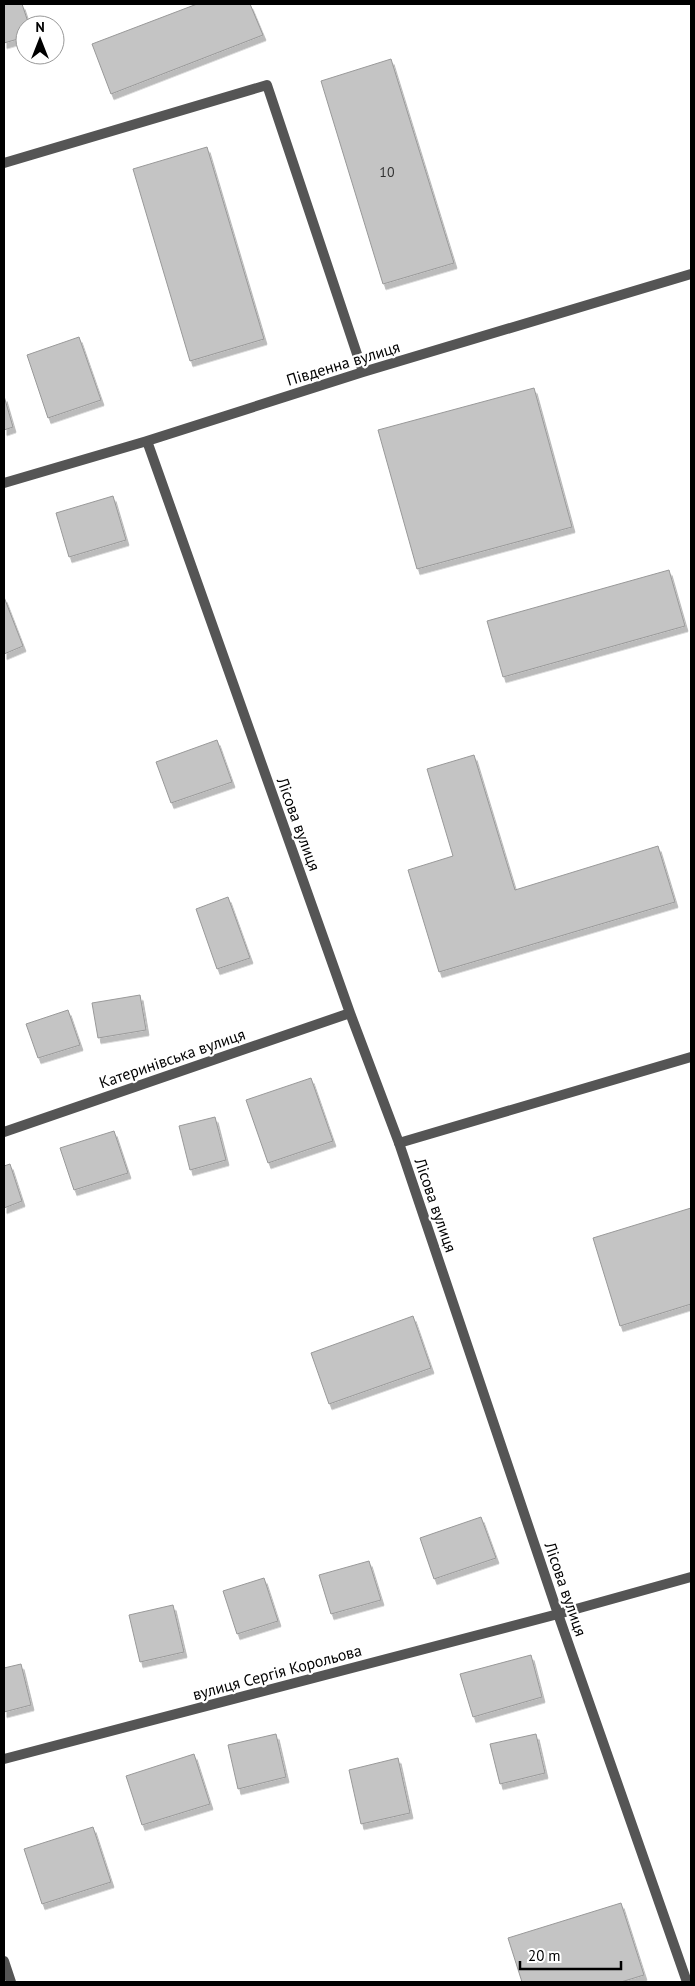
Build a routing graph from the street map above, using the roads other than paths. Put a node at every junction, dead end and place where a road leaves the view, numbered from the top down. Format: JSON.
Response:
{"nodes":[{"id":1,"x":4,"y":163,"type":"edge"},
{"id":2,"x":691,"y":274,"type":"edge"},
{"id":3,"x":363,"y":372,"type":"junction"},
{"id":4,"x":147,"y":441,"type":"junction"},
{"id":5,"x":4,"y":483,"type":"edge"},
{"id":6,"x":350,"y":1014,"type":"junction"},
{"id":7,"x":691,"y":1057,"type":"edge"},
{"id":8,"x":4,"y":1132,"type":"edge"},
{"id":9,"x":399,"y":1143,"type":"junction"},
{"id":10,"x":691,"y":1577,"type":"edge"},
{"id":11,"x":558,"y":1614,"type":"junction"},
{"id":12,"x":4,"y":1759,"type":"edge"},
{"id":13,"x":4,"y":1961,"type":"edge"},
{"id":14,"x":11,"y":1982,"type":"edge"},
{"id":15,"x":687,"y":1982,"type":"edge"}],
"edges":[{"from":1,"to":3,"type":"street"},
{"from":2,"to":3,"type":"street","name":"Південна вулиця"},
{"from":3,"to":4,"type":"street","name":"Південна вулиця"},
{"from":4,"to":5,"type":"street","name":"Південна вулиця"},
{"from":4,"to":6,"type":"street","name":"Лісова вулиця"},
{"from":6,"to":8,"type":"street","name":"Катеринівська вулиця"},
{"from":6,"to":9,"type":"street","name":"Лісова вулиця"},
{"from":7,"to":9,"type":"street"},
{"from":9,"to":11,"type":"street","name":"Лісова вулиця"},
{"from":10,"to":11,"type":"street","name":"вулиця Сергія Корольова"},
{"from":11,"to":12,"type":"street","name":"вулиця Сергія Корольова"},
{"from":11,"to":15,"type":"street","name":"Лісова вулиця"},
{"from":13,"to":14,"type":"street"}]}
